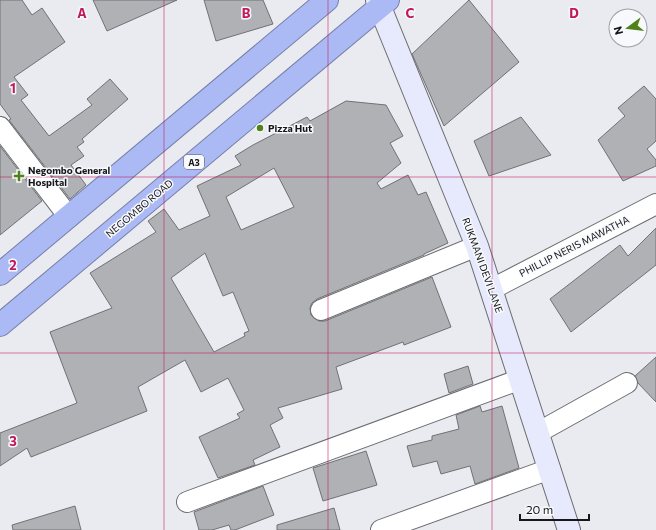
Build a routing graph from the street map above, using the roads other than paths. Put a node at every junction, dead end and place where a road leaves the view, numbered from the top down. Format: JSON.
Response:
{"nodes":[{"id":1,"x":327,"y":0,"type":"edge"},
{"id":2,"x":382,"y":2,"type":"edge"},
{"id":3,"x":0,"y":127,"type":"edge"},
{"id":4,"x":656,"y":204,"type":"edge"},
{"id":5,"x":69,"y":217,"type":"junction"},
{"id":6,"x":478,"y":246,"type":"junction"},
{"id":7,"x":0,"y":274,"type":"edge"},
{"id":8,"x":492,"y":289,"type":"junction"},
{"id":9,"x":321,"y":310,"type":"dead end"},
{"id":10,"x":0,"y":325,"type":"edge"},
{"id":11,"x":521,"y":378,"type":"junction"},
{"id":12,"x":627,"y":383,"type":"dead end"},
{"id":13,"x":539,"y":432,"type":"junction"},
{"id":14,"x":550,"y":469,"type":"junction"},
{"id":15,"x":187,"y":502,"type":"dead end"},
{"id":16,"x":381,"y":530,"type":"edge"},
{"id":17,"x":569,"y":530,"type":"edge"}],
"edges":[{"from":1,"to":5,"type":"highway"},
{"from":2,"to":6,"type":"street","name":"RUKMANI DEVI LANE"},
{"from":2,"to":10,"type":"highway","name":"NEGOMBO ROAD","number":"A3"},
{"from":3,"to":5,"type":"street"},
{"from":4,"to":8,"type":"street","name":"PHILLIP NERIS MAWATHA"},
{"from":5,"to":7,"type":"highway"},
{"from":6,"to":8,"type":"street","name":"RUKMANI DEVI LANE"},
{"from":6,"to":9,"type":"street"},
{"from":8,"to":11,"type":"street","name":"RUKMANI DEVI LANE"},
{"from":11,"to":13,"type":"street","name":"RUKMANI DEVI LANE"},
{"from":11,"to":15,"type":"street"},
{"from":12,"to":13,"type":"street"},
{"from":13,"to":14,"type":"street","name":"RUKMANI DEVI LANE"},
{"from":14,"to":16,"type":"street"},
{"from":14,"to":17,"type":"street","name":"RUKMANI DEVI LANE"}]}
